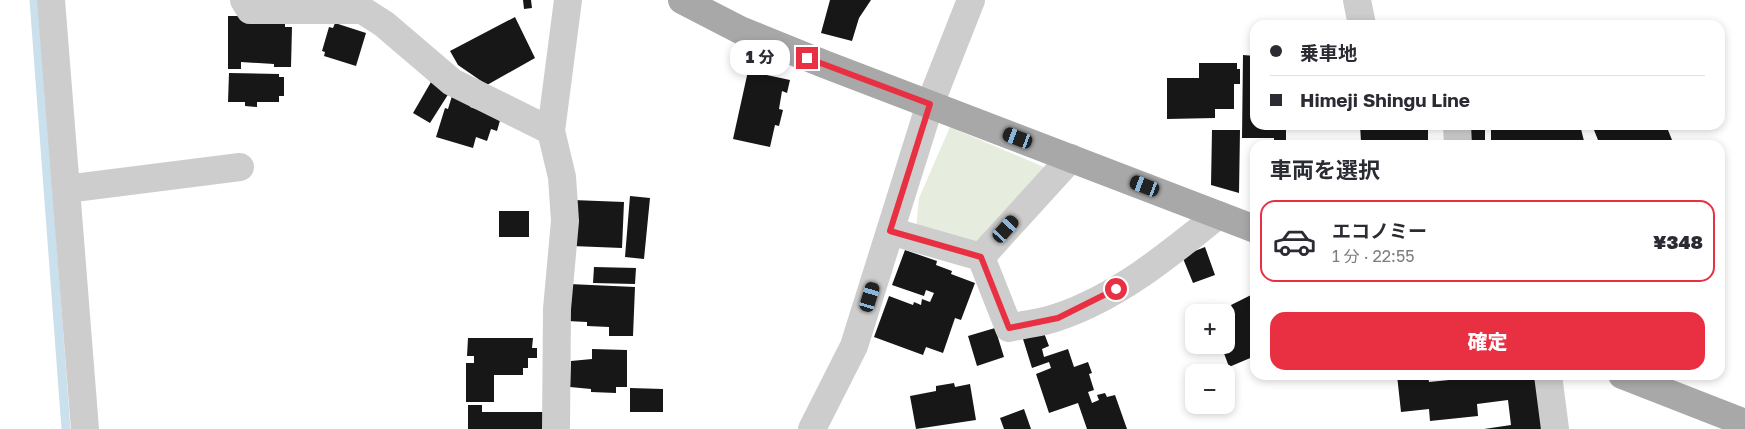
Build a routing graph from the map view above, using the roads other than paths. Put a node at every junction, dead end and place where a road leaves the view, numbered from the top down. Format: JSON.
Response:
{"nodes":[{"id":1,"x":51,"y":0,"type":"edge"},
{"id":2,"x":244,"y":0,"type":"edge"},
{"id":3,"x":568,"y":0,"type":"edge"},
{"id":4,"x":682,"y":0,"type":"edge"},
{"id":5,"x":971,"y":0,"type":"edge"},
{"id":6,"x":1357,"y":0,"type":"edge"},
{"id":7,"x":1361,"y":20,"type":"edge"},
{"id":8,"x":930,"y":104,"type":"junction"},
{"id":9,"x":550,"y":131,"type":"junction"},
{"id":10,"x":1071,"y":158,"type":"junction"},
{"id":11,"x":240,"y":167,"type":"dead end"},
{"id":12,"x":66,"y":189,"type":"junction"},
{"id":13,"x":1218,"y":214,"type":"junction"},
{"id":14,"x":1250,"y":227,"type":"edge"},
{"id":15,"x":890,"y":231,"type":"junction"},
{"id":16,"x":981,"y":257,"type":"junction"},
{"id":17,"x":1549,"y":380,"type":"edge"},
{"id":18,"x":1635,"y":380,"type":"edge"},
{"id":19,"x":1745,"y":423,"type":"edge"},
{"id":20,"x":84,"y":429,"type":"edge"},
{"id":21,"x":556,"y":429,"type":"edge"},
{"id":22,"x":812,"y":429,"type":"edge"},
{"id":23,"x":1555,"y":429,"type":"edge"}],
"edges":[{"from":1,"to":12,"type":"street"},
{"from":2,"to":9,"type":"street"},
{"from":3,"to":9,"type":"street"},
{"from":4,"to":8,"type":"main road"},
{"from":5,"to":8,"type":"street"},
{"from":6,"to":7,"type":"street"},
{"from":8,"to":10,"type":"main road"},
{"from":8,"to":15,"type":"street"},
{"from":9,"to":21,"type":"street"},
{"from":10,"to":13,"type":"main road"},
{"from":10,"to":16,"type":"street"},
{"from":11,"to":12,"type":"street"},
{"from":12,"to":20,"type":"street"},
{"from":13,"to":14,"type":"main road"},
{"from":13,"to":16,"type":"street"},
{"from":15,"to":16,"type":"street"},
{"from":15,"to":22,"type":"street"},
{"from":17,"to":23,"type":"street"},
{"from":18,"to":19,"type":"main road"}]}
